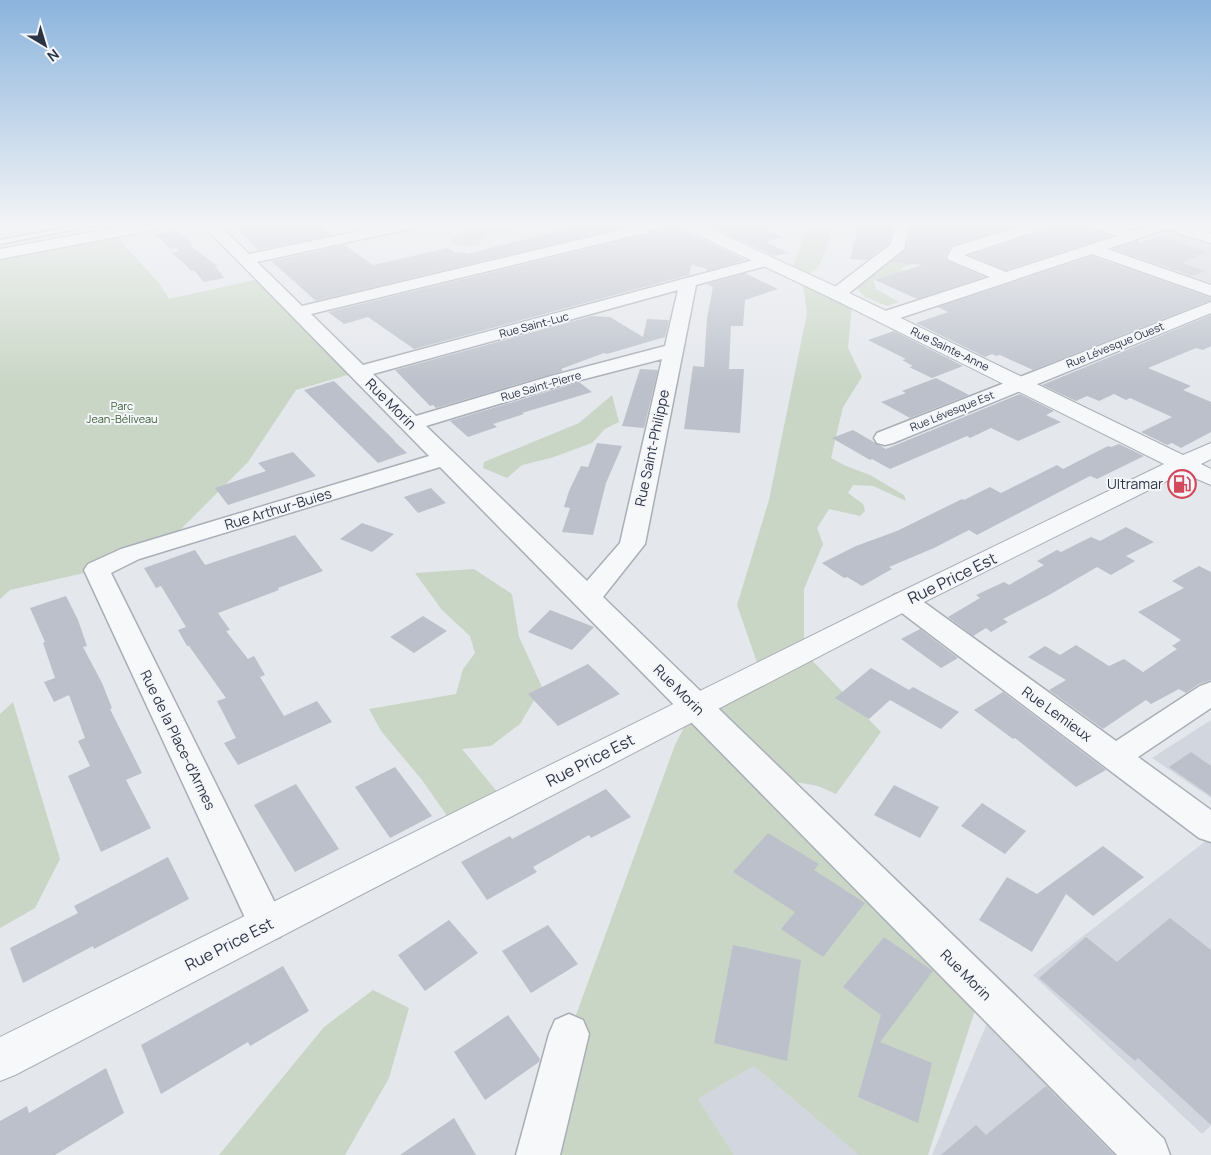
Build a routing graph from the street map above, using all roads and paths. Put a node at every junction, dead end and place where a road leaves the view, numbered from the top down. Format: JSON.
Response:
{"nodes":[{"id":1,"x":263,"y":278,"type":"edge"},
{"id":2,"x":440,"y":278,"type":"edge"},
{"id":3,"x":709,"y":278,"type":"edge"},
{"id":4,"x":803,"y":278,"type":"edge"},
{"id":5,"x":857,"y":278,"type":"edge"},
{"id":6,"x":1006,"y":278,"type":"edge"},
{"id":7,"x":1174,"y":278,"type":"edge"},
{"id":8,"x":688,"y":284,"type":"junction"},
{"id":9,"x":1211,"y":291,"type":"edge"},
{"id":10,"x":837,"y":294,"type":"junction"},
{"id":11,"x":1211,"y":307,"type":"edge"},
{"id":12,"x":298,"y":312,"type":"junction"},
{"id":13,"x":885,"y":317,"type":"junction"},
{"id":14,"x":673,"y":350,"type":"junction"},
{"id":15,"x":358,"y":372,"type":"junction"},
{"id":16,"x":1020,"y":384,"type":"junction"},
{"id":17,"x":410,"y":424,"type":"junction"},
{"id":18,"x":885,"y":438,"type":"dead end"},
{"id":19,"x":445,"y":458,"type":"junction"},
{"id":20,"x":1202,"y":464,"type":"edge"},
{"id":21,"x":111,"y":562,"type":"joint"},
{"id":22,"x":587,"y":599,"type":"junction"},
{"id":23,"x":904,"y":601,"type":"junction"},
{"id":24,"x":1211,"y":692,"type":"edge"},
{"id":25,"x":695,"y":706,"type":"junction"},
{"id":26,"x":1115,"y":757,"type":"junction"},
{"id":27,"x":1211,"y":828,"type":"edge"},
{"id":28,"x":267,"y":925,"type":"junction"},
{"id":29,"x":569,"y":1034,"type":"dead end"},
{"id":30,"x":0,"y":1060,"type":"edge"},
{"id":31,"x":538,"y":1155,"type":"edge"},
{"id":32,"x":1148,"y":1155,"type":"edge"}],
"edges":[{"from":1,"to":12,"type":"street","name":"Rue Morin"},
{"from":2,"to":12,"type":"street"},
{"from":3,"to":8,"type":"street","name":"Rue Saint-Luc"},
{"from":4,"to":10,"type":"street","name":"Rue Sainte-Anne"},
{"from":5,"to":10,"type":"street"},
{"from":6,"to":13,"type":"street"},
{"from":7,"to":9,"type":"street"},
{"from":8,"to":14,"type":"street","name":"Rue Saint-Philippe"},
{"from":8,"to":15,"type":"street","name":"Rue Saint-Luc"},
{"from":10,"to":13,"type":"street","name":"Rue Sainte-Anne"},
{"from":11,"to":16,"type":"street","name":"Rue Lévesque Ouest"},
{"from":12,"to":15,"type":"street","name":"Rue Morin"},
{"from":13,"to":16,"type":"street","name":"Rue Sainte-Anne"},
{"from":14,"to":17,"type":"street","name":"Rue Saint-Pierre"},
{"from":14,"to":22,"type":"street","name":"Rue Saint-Philippe"},
{"from":15,"to":17,"type":"street","name":"Rue Morin"},
{"from":16,"to":18,"type":"street","name":"Rue Lévesque Est"},
{"from":16,"to":20,"type":"street","name":"Rue Sainte-Anne"},
{"from":17,"to":19,"type":"street","name":"Rue Morin"},
{"from":19,"to":21,"type":"street","name":"Rue Arthur-Buies"},
{"from":19,"to":22,"type":"street","name":"Rue Morin"},
{"from":20,"to":23,"type":"street","name":"Rue Price Est"},
{"from":21,"to":28,"type":"street","name":"Rue de la Place-d'Armes"},
{"from":22,"to":25,"type":"street","name":"Rue Morin"},
{"from":23,"to":25,"type":"street","name":"Rue Price Est"},
{"from":23,"to":26,"type":"street","name":"Rue Lemieux"},
{"from":24,"to":26,"type":"street"},
{"from":25,"to":28,"type":"street","name":"Rue Price Est"},
{"from":25,"to":32,"type":"street","name":"Rue Morin"},
{"from":26,"to":27,"type":"street","name":"Rue Lemieux"},
{"from":28,"to":30,"type":"street","name":"Rue Price Est"},
{"from":29,"to":31,"type":"street"}]}
